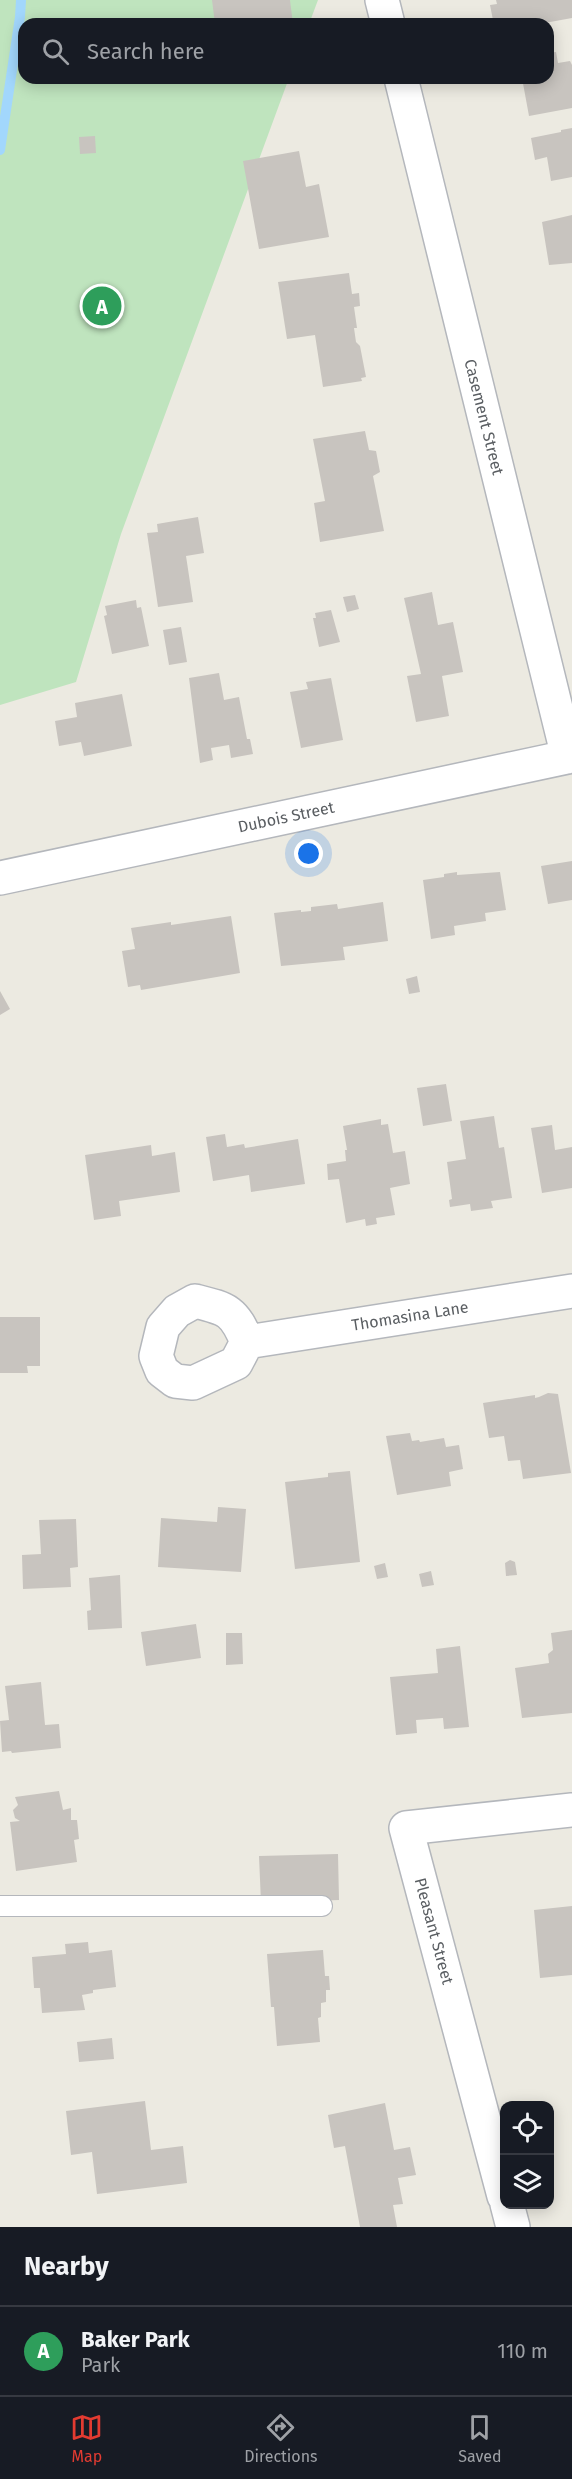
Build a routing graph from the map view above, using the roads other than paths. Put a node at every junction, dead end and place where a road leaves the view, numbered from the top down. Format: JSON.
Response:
{"nodes":[{"id":1,"x":382,"y":0,"type":"edge"},
{"id":2,"x":386,"y":18,"type":"edge"},
{"id":3,"x":402,"y":84,"type":"edge"},
{"id":4,"x":570,"y":757,"type":"edge"},
{"id":5,"x":0,"y":878,"type":"edge"},
{"id":6,"x":572,"y":1290,"type":"edge"},
{"id":7,"x":247,"y":1342,"type":"dead end"},
{"id":8,"x":572,"y":1810,"type":"edge"},
{"id":9,"x":0,"y":1906,"type":"edge"},
{"id":10,"x":322,"y":1906,"type":"dead end"},
{"id":11,"x":500,"y":2181,"type":"edge"},
{"id":12,"x":508,"y":2209,"type":"edge"},
{"id":13,"x":513,"y":2227,"type":"edge"}],
"edges":[{"from":1,"to":2,"type":"street"},
{"from":3,"to":4,"type":"street","name":"Casement Street"},
{"from":4,"to":5,"type":"street","name":"Dubois Street"},
{"from":6,"to":7,"type":"street","name":"Thomasina Lane"},
{"from":8,"to":11,"type":"street","name":"Pleasant Street"},
{"from":9,"to":10,"type":"lane"},
{"from":12,"to":13,"type":"street"}]}
